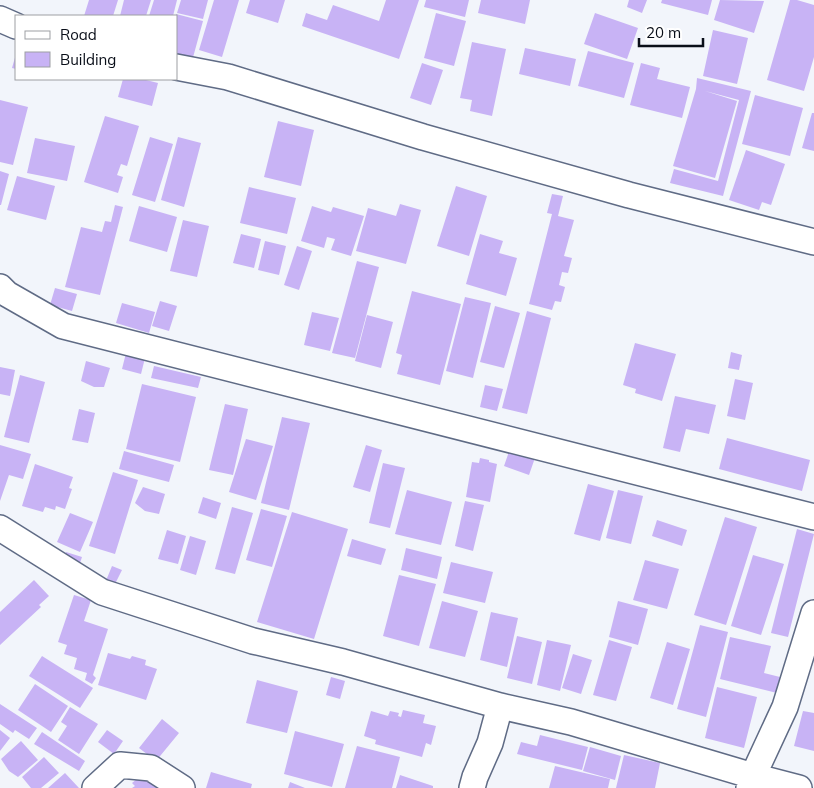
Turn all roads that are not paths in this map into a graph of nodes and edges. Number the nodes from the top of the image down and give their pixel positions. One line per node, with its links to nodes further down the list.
1 (0, 19): 2 (street)
2 (15, 26)
3 (178, 67): 4 (street)
4 (814, 242)
5 (0, 287): 6 (street)
6 (814, 517)
7 (0, 528): 9 (street)
8 (814, 613): 10 (street)
9 (500, 706): 10 (street); 13 (street)
10 (751, 782): 14 (street)
11 (95, 788): 12 (street)
12 (182, 788)
13 (472, 788)
14 (799, 788)

